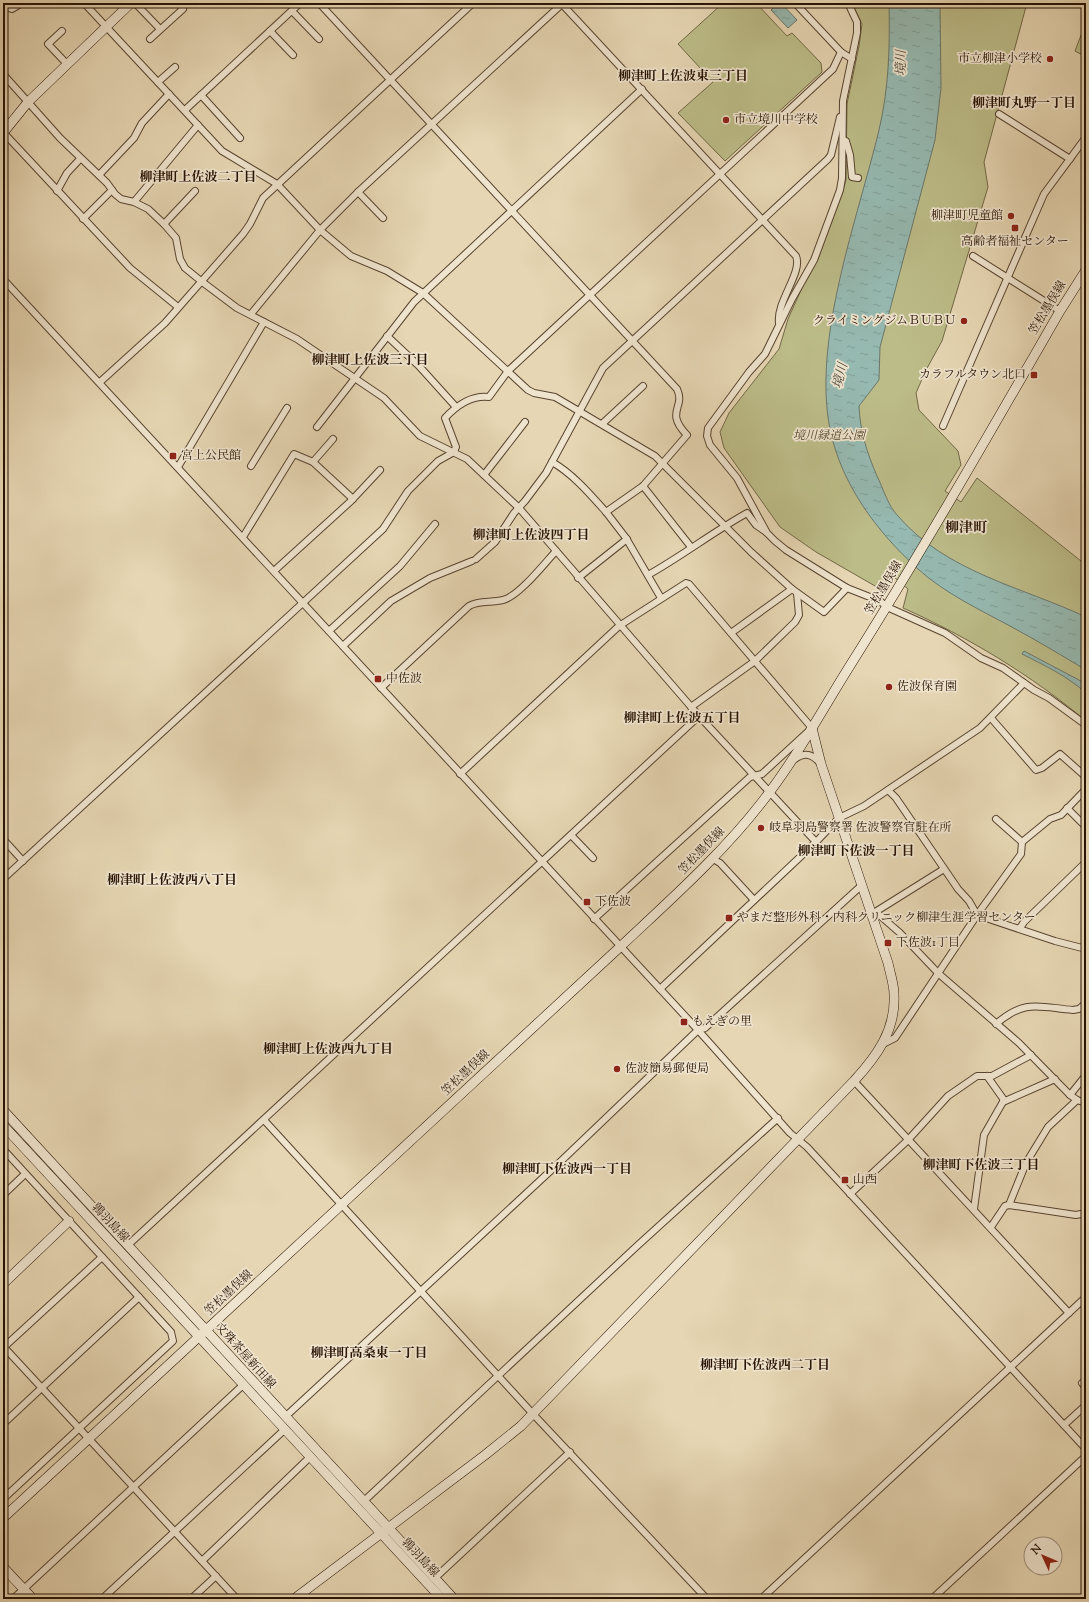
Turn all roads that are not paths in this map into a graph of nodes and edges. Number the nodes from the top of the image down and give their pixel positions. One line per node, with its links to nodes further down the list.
1 (22, 3): 12 (street)
2 (84, 3): 14 (street)
3 (131, 3): 14 (main road)
4 (135, 3): 15 (street)
5 (178, 3): 15 (street)
6 (300, 3): 13 (street)
7 (319, 3): 26 (street)
8 (473, 3): 26 (street)
9 (562, 3): 28 (street); 36 (street)
10 (795, 3): 20 (street)
11 (848, 3): 22 (street)
12 (3, 5)
13 (292, 11): 17 (street); 19 (street)
14 (106, 27): 23 (main road); 27 (street)
15 (160, 29): 18 (street)
16 (62, 31): 23 (street)
17 (270, 31): 21 (street); 30 (street)
18 (150, 39)
19 (319, 39)
20 (841, 52): 22 (street); 43 (street)
21 (293, 55)
22 (852, 59): 34 (street)
23 (67, 64): 31 (main road)
24 (174, 67): 27 (street)
25 (4, 78): 31 (street)
26 (390, 80): 36 (street); 46 (street)
27 (158, 82): 29 (street)
28 (642, 89): 43 (street); 52 (street)
29 (169, 94): 32 (street); 44 (street)
30 (201, 95): 32 (street); 39 (street)
31 (28, 102): 37 (main road); 41 (street)
32 (185, 110): 35 (street)
33 (998, 114): 42 (street)
34 (842, 115): 40 (street); 55 (street)
35 (198, 125): 46 (street); 51 (street)
36 (431, 125): 50 (street); 52 (street)
37 (3, 133): 48 (street)
38 (1086, 137): 42 (street)
39 (240, 138)
40 (842, 140): 45 (street); 69 (street)
41 (80, 159): 44 (street); 48 (street)
42 (1070, 159): 60 (street)
43 (720, 174): 55 (street); 64 (street)
44 (99, 175): 47 (street)
45 (858, 178)
46 (276, 184): 57 (street); 62 (street)
47 (112, 190): 51 (street); 53 (street)
48 (57, 191): 53 (street)
49 (196, 191): 56 (street)
50 (358, 192): 54 (street); 57 (street)
51 (134, 202): 56 (street)
52 (512, 211): 63 (street); 64 (street)
53 (83, 218): 65 (street)
54 (383, 218)
55 (762, 220): 69 (street); 71 (street)
56 (164, 224): 62 (street)
57 (320, 230): 63 (street); 67 (street)
58 (973, 256): 60 (street)
59 (1086, 270): 66 (main road, 笠松墨俣線)
60 (1008, 277): 66 (street); 81 (street)
61 (3, 279): 74 (street)
62 (201, 281): 65 (street); 67 (street)
63 (423, 293): 70 (street); 72 (street)
64 (590, 296): 71 (street); 72 (street)
65 (178, 307): 74 (street)
66 (1060, 311): 110 (main road, 笠松墨俣線)
67 (251, 314): 68 (street)
68 (264, 322): 73 (street); 89 (street)
69 (779, 325): 98 (street)
70 (387, 336): 73 (street); 76 (street)
71 (631, 341): 78 (street); 87 (street)
72 (508, 371): 76 (street); 78 (street)
73 (353, 378): 82 (street); 84 (street)
74 (100, 382): 89 (street)
75 (643, 386): 80 (street)
76 (456, 407): 84 (street)
77 (287, 408): 88 (street)
78 (578, 411): 80 (street); 86 (street)
79 (525, 422): 91 (street)
80 (602, 424): 87 (street)
81 (943, 426)
82 (317, 427)
83 (334, 439): 85 (street)
84 (454, 452): 91 (street); 109 (street)
85 (313, 462): 93 (street); 99 (street)
86 (552, 462): 94 (street); 95 (street)
87 (662, 462): 92 (street); 97 (street)
88 (251, 466)
89 (178, 467): 99 (street)
90 (380, 470): 93 (street)
91 (484, 475): 94 (street)
92 (643, 486): 95 (street); 101 (street)
93 (353, 499): 103 (street)
94 (519, 508): 102 (street); 114 (street)
95 (606, 512): 100 (street)
96 (435, 524): 112 (street)
97 (724, 526): 98 (street); 101 (street); 107 (street)
98 (767, 533): 106 (street)
99 (243, 537): 103 (street)
100 (627, 539): 104 (street); 105 (street)
101 (692, 547): 104 (street)
102 (556, 551): 105 (street); 117 (street)
103 (274, 571): 109 (street)
104 (648, 575): 108 (street)
105 (578, 578): 111 (street)
106 (847, 588): 107 (street); 110 (street)
107 (794, 591): 113 (street); 115 (street)
108 (661, 598): 111 (street); 113 (street)
109 (303, 602): 112 (street); 141 (street)
110 (887, 607): 116 (street); 122 (main road, 笠松墨俣線)
111 (619, 626): 118 (street); 125 (street)
112 (329, 631): 114 (street)
113 (731, 633): 115 (street)
114 (343, 646): 117 (street)
115 (755, 661): 118 (street); 122 (street)
116 (1024, 683): 120 (street); 121 (street)
117 (381, 688): 125 (street)
118 (691, 706): 119 (street)
119 (699, 716): 126 (street); 135 (street)
120 (991, 718): 127 (street); 129 (street)
121 (1086, 726)
122 (812, 728): 123 (main road, 笠松墨俣線); 124 (main road); 126 (street)
123 (791, 762): 124 (street); 130 (main road, 笠松墨俣線)
124 (821, 764): 132 (main road)
125 (460, 774): 142 (street)
126 (756, 776): 130 (street); 150 (street)
127 (1086, 777)
128 (1086, 789): 131 (street)
129 (888, 790): 132 (street); 144 (street)
130 (770, 792): 137 (street); 140 (main road, 笠松墨俣線)
131 (1067, 808): 134 (street); 138 (street)
132 (839, 818): 137 (street); 146 (main road)
133 (996, 819): 138 (street)
134 (1086, 827)
135 (571, 835): 139 (street); 142 (street)
136 (3, 839): 141 (street)
137 (816, 842): 147 (street)
138 (1022, 842): 149 (street)
139 (593, 858)
140 (713, 859): 147 (street); 152 (main road, 笠松墨俣線)
141 (22, 861): 145 (street)
142 (542, 862): 150 (street); 171 (street)
143 (1086, 862): 151 (street)
144 (944, 869): 148 (street); 149 (street)
145 (3, 879)
146 (862, 885): 148 (main road); 158 (street)
147 (754, 900): 155 (street)
148 (874, 913): 154 (street); 159 (main road)
149 (977, 915): 151 (street); 154 (street)
150 (594, 919): 152 (street)
151 (1020, 928): 153 (street)
152 (620, 946): 155 (street); 179 (main road, 笠松墨俣線)
153 (1086, 949)
154 (939, 974): 157 (street); 159 (street)
155 (660, 989): 158 (street)
156 (1086, 1003): 157 (street)
157 (996, 1024): 160 (street)
158 (698, 1030): 170 (street); 188 (street)
159 (884, 1044): 164 (main road)
160 (1031, 1054): 162 (street); 163 (street)
161 (1086, 1075): 165 (street)
162 (987, 1076): 167 (street); 174 (street)
163 (1055, 1079): 165 (street); 167 (street)
164 (854, 1081): 173 (main road); 174 (street)
165 (1070, 1095): 166 (street)
166 (1077, 1100): 168 (street); 180 (street)
167 (1003, 1102): 181 (street)
168 (1086, 1103)
169 (3, 1110): 185 (main road, 文殊茶屋新田線)
170 (778, 1118): 173 (street); 196 (street)
171 (264, 1120): 179 (street); 185 (street)
172 (3, 1125): 193 (main road, 鶉羽島線)
173 (798, 1139): 177 (street); 200 (main road)
174 (908, 1140): 177 (street); 181 (street)
175 (3, 1150): 176 (street)
176 (25, 1174): 178 (street); 183 (street)
177 (850, 1194): 195 (street)
178 (3, 1195)
179 (342, 1205): 188 (street); 192 (main road, 笠松墨俣線)
180 (1009, 1205): 182 (street); 184 (street)
181 (974, 1209): 184 (street)
182 (1086, 1213)
183 (69, 1222): 186 (street); 187 (main road)
184 (991, 1227): 191 (street)
185 (127, 1246): 192 (main road, 文殊茶屋新田線)
186 (102, 1257): 189 (street); 194 (street)
187 (3, 1284)
188 (421, 1291): 196 (street); 201 (street)
189 (139, 1297): 198 (street); 204 (street)
190 (1086, 1297): 191 (street)
191 (1069, 1313): 195 (street)
192 (206, 1330): 193 (main road, 笠松墨俣線); 201 (main road, 文殊茶屋新田線)
193 (198, 1338): 197 (main road); 206 (main road, 笠松墨俣線)
194 (3, 1347): 198 (street)
195 (1011, 1368): 203 (street); 232 (street)
196 (498, 1376): 200 (street); 213 (street)
197 (243, 1385): 210 (main road); 211 (street)
198 (42, 1388): 202 (street); 204 (street)
199 (1086, 1405): 203 (street)
200 (533, 1414): 208 (street); 215 (main road)
201 (285, 1417): 213 (main road, 文殊茶屋新田線)
202 (3, 1424)
203 (1064, 1425): 207 (street)
204 (78, 1427): 206 (street); 212 (street)
205 (282, 1432): 216 (street)
206 (89, 1439): 211 (street); 214 (main road, 笠松墨俣線)
207 (1086, 1449)
208 (570, 1452): 221 (street); 231 (street)
209 (1086, 1456): 233 (street)
210 (310, 1457): 217 (main road); 218 (street)
211 (133, 1487): 216 (street); 222 (street)
212 (3, 1499)
213 (364, 1501): 215 (main road, 文殊茶屋新田線)
214 (3, 1518)
215 (388, 1527): 217 (main road); 221 (main road, 文殊茶屋新田線)
216 (175, 1532): 218 (street); 225 (street)
217 (380, 1533): 228 (main road); 229 (main road, 鶉羽島線)
218 (202, 1560): 220 (street)
219 (3, 1567): 222 (main road)
220 (216, 1576): 226 (street); 227 (street)
221 (435, 1578): 230 (main road, 文殊茶屋新田線)
222 (23, 1589): 223 (street); 224 (main road)
223 (13, 1599)
224 (33, 1599)
225 (102, 1599)
226 (191, 1599)
227 (237, 1599)
228 (294, 1599)
229 (442, 1599)
230 (454, 1599)
231 (707, 1599)
232 (761, 1599)
233 (932, 1599)

